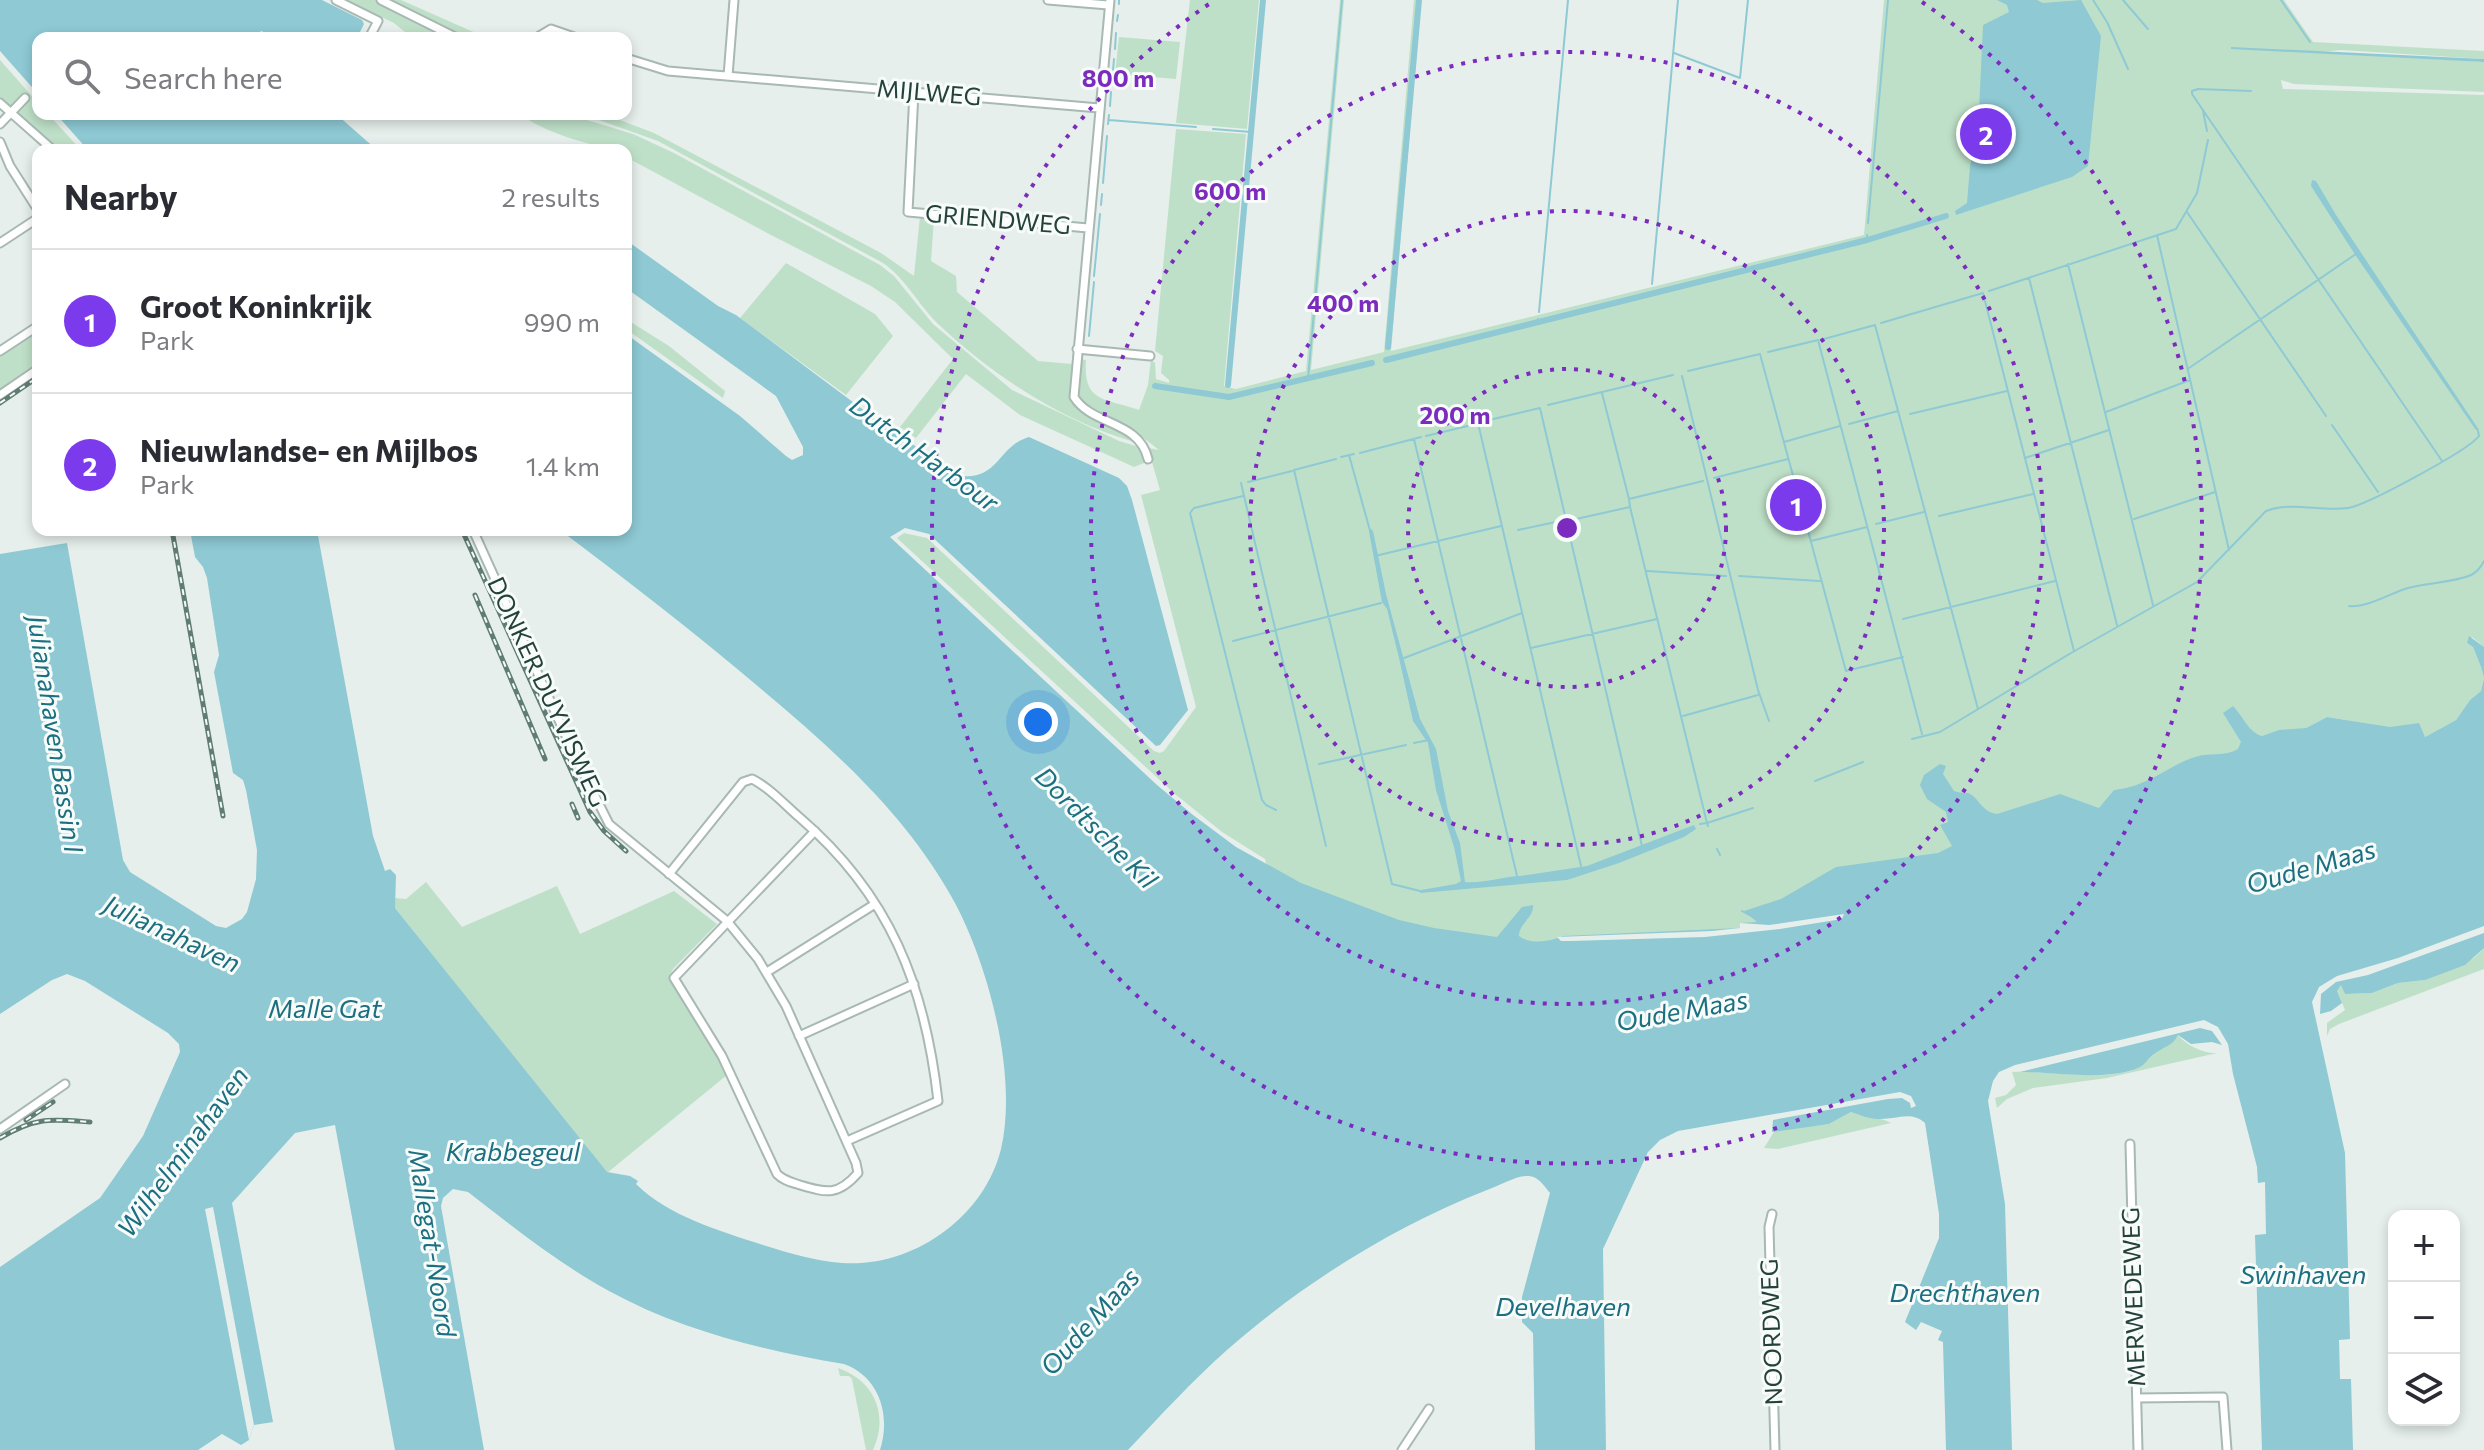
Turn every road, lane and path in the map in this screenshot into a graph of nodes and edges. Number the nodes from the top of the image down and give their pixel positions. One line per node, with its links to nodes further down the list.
1 (336, 0): 6 (street)
2 (381, 0): 7 (street)
3 (734, 0): 9 (street)
4 (1048, 0): 5 (street)
5 (1109, 3): 13 (street)
6 (372, 32)
7 (447, 32)
8 (632, 60): 9 (street, MIJLWEG)
9 (728, 76): 10 (street, MIJLWEG)
10 (914, 92): 13 (street, MIJLWEG); 20 (street, GRIENDWEG)
11 (25, 98): 14 (street)
12 (0, 103): 14 (street)
13 (1099, 108): 20 (street, GRIENDWEG)
14 (9, 113): 15 (street); 17 (street)
15 (0, 124)
16 (0, 142): 18 (street)
17 (46, 144)
18 (32, 201)
19 (32, 222): 21 (street)
20 (1088, 228): 23 (street, GRIENDWEG)
21 (0, 243)
22 (32, 330): 24 (street)
23 (1077, 349): 25 (street); 28 (street, GRIENDWEG)
24 (0, 351)
25 (1150, 356)
26 (32, 373): 27 (street)
27 (0, 395)
28 (1148, 459)
29 (476, 536): 31 (street, DONKER DUYVISWEG)
30 (815, 831): 31 (street); 32 (street); 33 (street)
31 (669, 874): 33 (street, DONKER DUYVISWEG)
32 (875, 904): 34 (street); 35 (street)
33 (727, 921): 34 (street, DONKER DUYVISWEG); 39 (street, DONKER DUYVISWEG)
34 (767, 972): 36 (street, DONKER DUYVISWEG)
35 (914, 984): 36 (street); 39 (street)
36 (799, 1036): 39 (street, DONKER DUYVISWEG)
37 (65, 1084): 38 (street)
38 (0, 1129)
39 (847, 1141)
40 (2130, 1144): 42 (street, MERWEDEWEG)
41 (1772, 1214): 45 (street, NOORDWEG)
42 (2137, 1398): 46 (street, MERWEDEWEG); 47 (street)
43 (1429, 1409): 44 (street)
44 (1402, 1450)
45 (1775, 1450)
46 (2138, 1450)
47 (2227, 1450)

